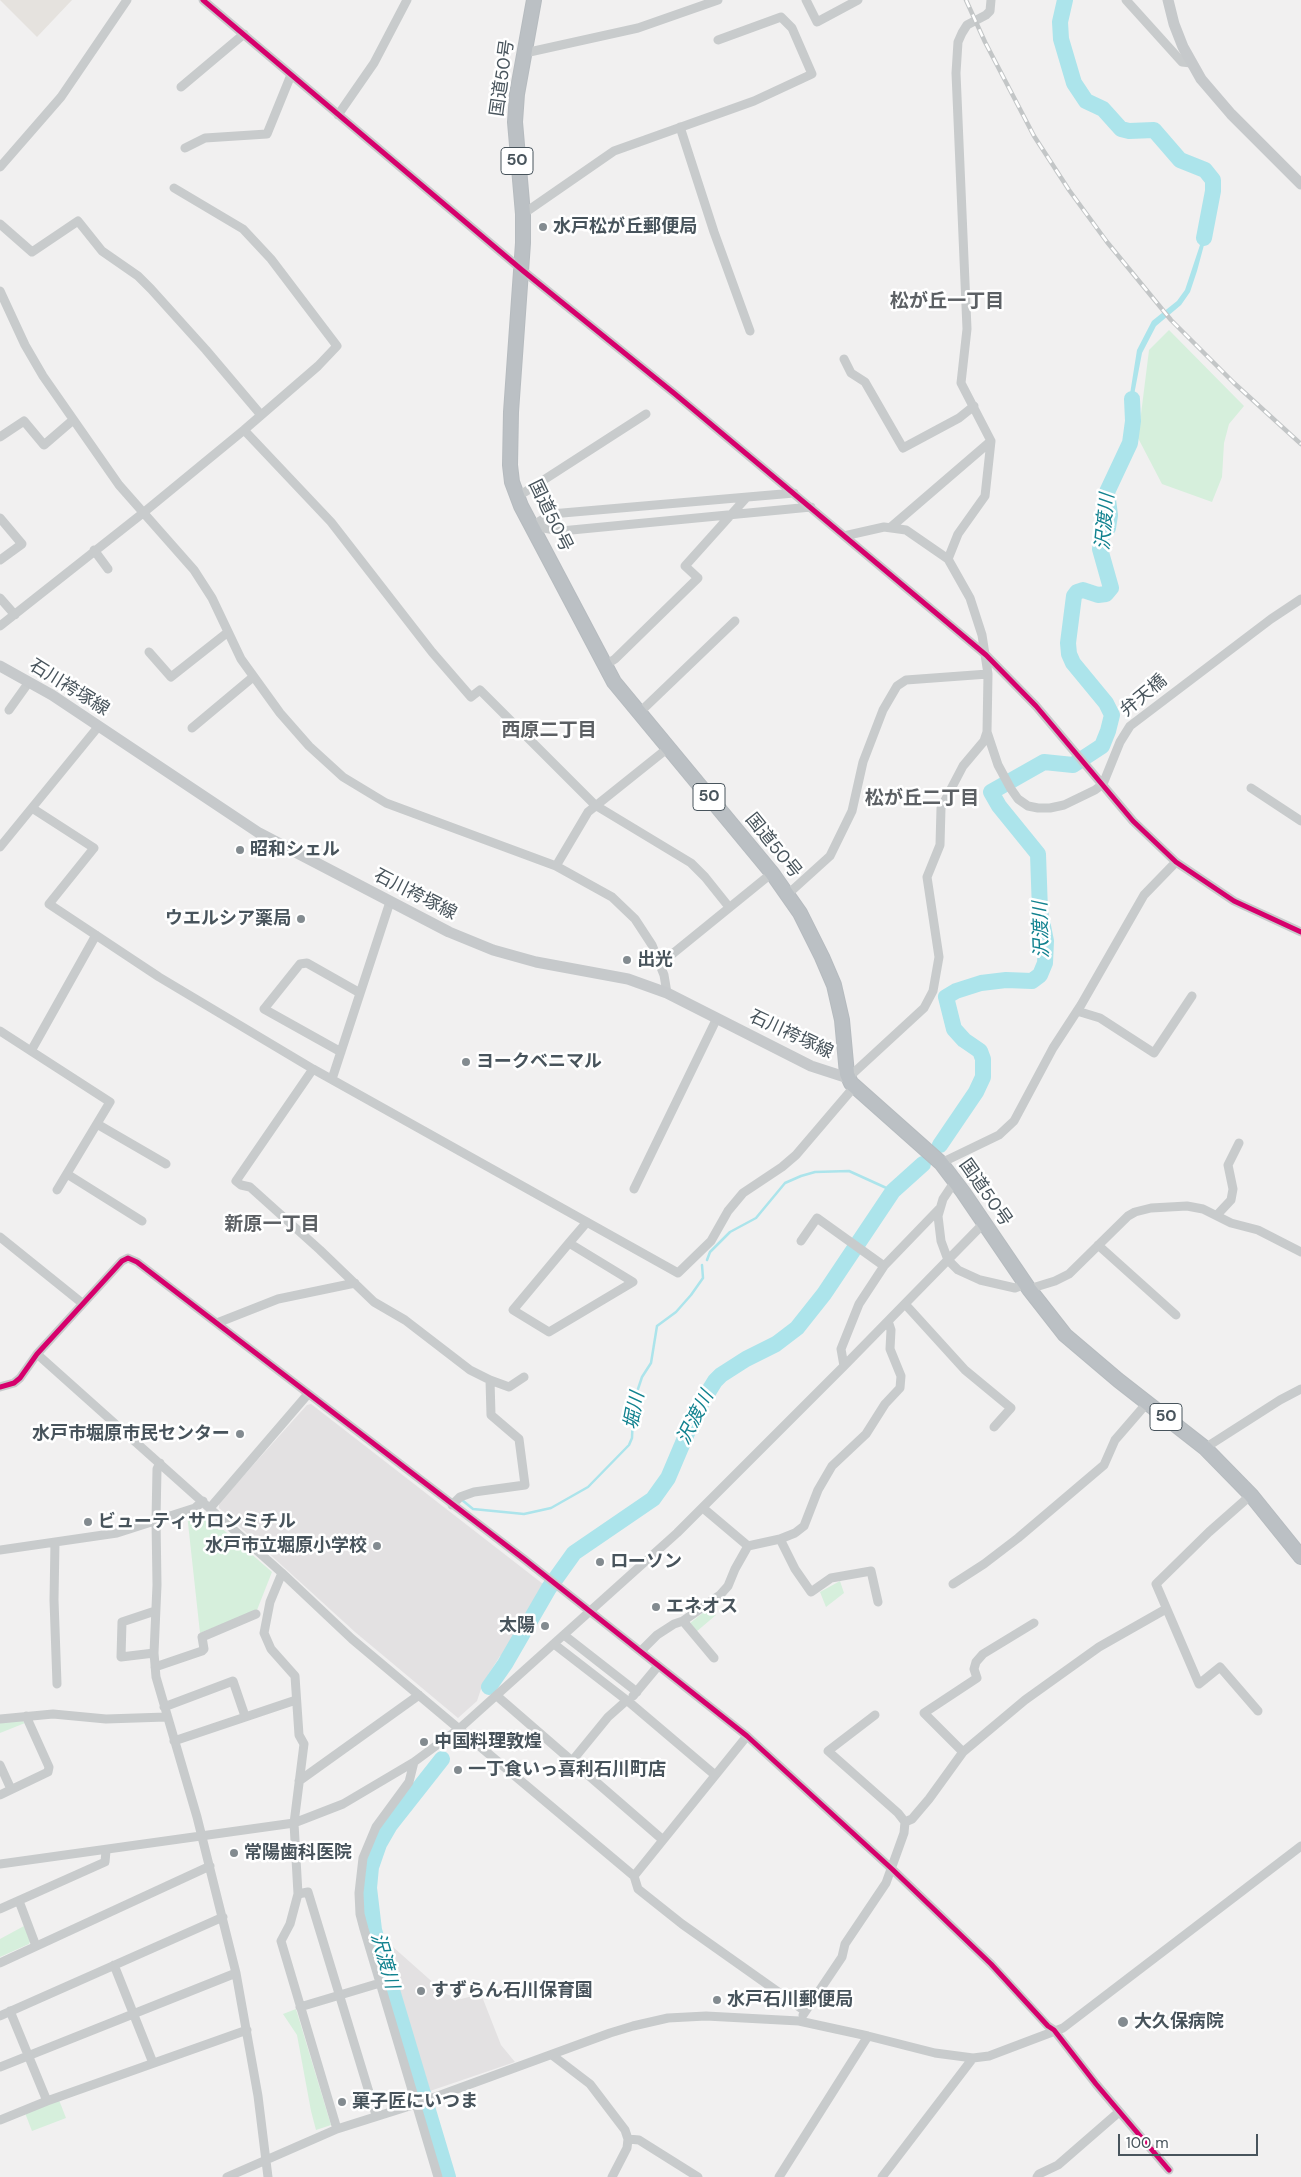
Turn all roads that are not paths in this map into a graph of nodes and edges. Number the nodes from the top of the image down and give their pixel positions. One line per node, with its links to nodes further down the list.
1 (126, 0): 20 (street)
2 (203, 0): 11 (street)
3 (407, 0): 17 (street)
4 (534, 0): 13 (highway, 国道50号 / 50)
5 (718, 0): 13 (street)
6 (806, 0): 7 (street)
7 (858, 0)
8 (991, 0): 29 (street)
9 (1126, 0): 14 (street)
10 (1168, 0): 14 (main road)
11 (244, 34): 15 (street); 16 (street)
12 (718, 40): 18 (street)
13 (525, 53): 23 (highway, 国道50号 / 50)
14 (1191, 63): 21 (main road)
15 (291, 75): 17 (street); 19 (street)
16 (181, 87)
17 (338, 115): 25 (street)
18 (680, 127): 23 (street); 27 (street)
19 (185, 148)
20 (0, 167)
21 (1301, 184)
22 (174, 188): 31 (street)
23 (523, 214): 25 (highway, 国道50号 / 50)
24 (0, 224): 31 (street)
25 (522, 270): 36 (street); 37 (highway, 国道50号 / 50)
26 (0, 291): 32 (street)
27 (750, 331)
28 (844, 359): 29 (street)
29 (974, 406): 35 (street)
30 (646, 414): 37 (street)
31 (261, 415): 33 (street)
32 (73, 420): 34 (street); 40 (street)
33 (244, 430): 40 (street); 71 (street)
34 (0, 437)
35 (991, 441): 44 (street); 47 (street)
36 (794, 493): 39 (street); 43 (street)
37 (516, 494): 43 (highway, 国道50号 / 50)
38 (746, 498): 41 (street)
39 (811, 507): 41 (street); 45 (street)
40 (143, 513): 46 (street); 55 (street)
41 (731, 516): 43 (street); 59 (street)
42 (0, 518): 48 (street)
43 (532, 526): 59 (highway, 国道50号 / 50)
44 (891, 527): 45 (street); 47 (street)
45 (844, 536): 57 (street)
46 (94, 550): 49 (street); 52 (street)
47 (948, 559): 57 (street)
48 (0, 560)
49 (108, 569)
50 (0, 598): 52 (street)
51 (1301, 599): 69 (street, 弁天橋)
52 (15, 615): 54 (street)
53 (735, 621): 64 (street)
54 (0, 626)
55 (228, 632): 56 (street); 61 (street)
56 (149, 652)
57 (986, 655): 60 (street); 69 (street)
58 (0, 666): 62 (main road, 石川袴塚線)
59 (604, 666): 64 (highway, 国道50号 / 50)
60 (988, 674): 67 (street); 78 (street)
61 (254, 677): 66 (street); 76 (street)
62 (29, 682): 63 (street); 65 (main road, 石川袴塚線)
63 (9, 710)
64 (638, 713): 68 (highway, 国道50号 / 50)
65 (98, 727): 72 (street); 79 (main road, 石川袴塚線)
66 (192, 728)
67 (987, 732): 69 (street); 94 (street)
68 (668, 748): 71 (street); 77 (highway, 国道50号 / 50)
69 (1103, 784): 75 (street)
70 (1252, 788): 73 (street)
71 (595, 805): 76 (street); 80 (street)
72 (32, 808): 74 (street); 82 (street)
73 (1301, 821)
74 (0, 847)
75 (1176, 862): 81 (street); 87 (street)
76 (556, 866): 83 (street)
77 (772, 873): 78 (highway, 国道50号 / 50); 80 (street)
78 (788, 894): 94 (highway, 国道50号 / 50)
79 (390, 902): 84 (street); 85 (main road, 石川袴塚線)
80 (729, 907): 83 (street)
81 (1301, 932)
82 (96, 935): 90 (street); 92 (street)
83 (660, 964): 85 (street)
84 (360, 993): 91 (street); 91 (street)
85 (666, 993): 88 (main road, 石川袴塚線)
86 (1192, 996): 87 (street)
87 (1077, 1011): 97 (street)
88 (717, 1018): 94 (main road, 石川袴塚線); 101 (street)
89 (0, 1031): 90 (street)
90 (31, 1051): 95 (street)
91 (341, 1052): 93 (street)
92 (313, 1070): 93 (street); 115 (street)
93 (332, 1079): 106 (street)
94 (851, 1083): 97 (highway, 国道50号 / 50); 106 (street)
95 (97, 1124): 98 (street); 99 (street)
96 (1239, 1144): 104 (street)
97 (941, 1163): 100 (highway, 国道50号 / 50)
98 (166, 1164)
99 (67, 1174): 102 (street); 105 (street)
100 (955, 1181): 103 (street); 107 (highway, 国道50号 / 50)
101 (634, 1189)
102 (57, 1190)
103 (939, 1209): 113 (street); 114 (street)
104 (1217, 1216): 111 (street); 112 (street)
105 (142, 1221)
106 (587, 1222): 110 (street)
107 (984, 1224): 113 (street); 116 (highway, 国道50号 / 50)
108 (0, 1237): 117 (street)
109 (801, 1241): 114 (street)
110 (569, 1244): 110 (street)
111 (1098, 1245): 116 (street); 119 (street)
112 (1301, 1252)
113 (948, 1260): 116 (street); 118 (street)
114 (884, 1266): 123 (street)
115 (355, 1283): 121 (street); 125 (street)
116 (1027, 1287): 129 (highway, 国道50号 / 50)
117 (82, 1303): 121 (street); 122 (street)
118 (905, 1304): 120 (street); 130 (street)
119 (1176, 1315)
120 (888, 1321): 123 (street); 139 (street)
121 (217, 1323): 128 (street)
122 (37, 1354): 126 (street); 132 (street)
123 (844, 1366): 137 (street)
124 (524, 1377): 125 (street)
125 (490, 1380): 135 (street)
126 (0, 1387)
127 (1301, 1389): 131 (street)
128 (308, 1394): 135 (street); 136 (street)
129 (1147, 1403): 131 (highway, 国道50号 / 50); 145 (street)
130 (994, 1427)
131 (1205, 1448): 133 (highway, 国道50号 / 50)
132 (160, 1464): 134 (street); 138 (street)
133 (1251, 1496): 143 (highway, 国道50号 / 50); 147 (street)
134 (203, 1501): 136 (street); 138 (street)
135 (452, 1505): 149 (street)
136 (210, 1508): 144 (street)
137 (703, 1508): 141 (street); 149 (street)
138 (156, 1520): 140 (street); 148 (street)
139 (780, 1539): 141 (street); 146 (street)
140 (55, 1542): 142 (street); 160 (street)
141 (748, 1546): 151 (street)
142 (0, 1550)
143 (1301, 1557)
144 (282, 1573): 162 (street); 164 (street)
145 (953, 1584)
146 (878, 1602)
147 (1166, 1609): 167 (street); 176 (street)
148 (156, 1612): 156 (street); 156 (street)
149 (590, 1612): 153 (street); 155 (street)
150 (256, 1614): 159 (street)
151 (683, 1621): 155 (street); 157 (street)
152 (1034, 1623): 176 (street)
153 (564, 1635): 154 (street); 161 (street)
154 (554, 1644): 163 (street); 165 (street)
155 (641, 1652): 158 (street)
156 (154, 1653): 159 (street)
157 (714, 1658)
158 (658, 1666): 161 (street); 174 (street)
159 (155, 1667): 166 (street)
160 (58, 1684)
161 (636, 1692): 165 (street)
162 (419, 1695): 173 (street); 181 (street)
163 (497, 1696): 173 (street); 177 (street)
164 (296, 1700): 171 (street); 181 (street)
165 (627, 1701): 177 (street); 180 (street)
166 (164, 1707): 170 (street); 171 (street)
167 (1258, 1711)
168 (875, 1715): 184 (street)
169 (26, 1716): 170 (street); 172 (street); 182 (street)
170 (166, 1716): 175 (street)
171 (245, 1716): 175 (street)
172 (0, 1719)
173 (460, 1728): 178 (street); 193 (street)
174 (747, 1736): 180 (street); 192 (street)
175 (174, 1741): 186 (street)
176 (963, 1752): 184 (street)
177 (572, 1760): 187 (street)
178 (414, 1762): 185 (street); 202 (street)
179 (0, 1764): 182 (street)
180 (716, 1775): 187 (street)
181 (299, 1781): 185 (street)
182 (11, 1790): 183 (street)
183 (0, 1795)
184 (905, 1822): 192 (street)
185 (294, 1823): 186 (street); 194 (street)
186 (202, 1837): 189 (street); 191 (street)
187 (663, 1840): 193 (street)
188 (1301, 1846): 211 (street)
189 (106, 1850): 190 (street); 195 (street)
190 (0, 1864)
191 (210, 1866): 197 (street); 198 (street)
192 (892, 1869): 206 (street); 211 (street)
193 (634, 1876): 206 (street)
194 (298, 1894): 203 (street); 204 (street)
195 (18, 1901): 196 (street); 198 (street)
196 (0, 1909)
197 (222, 1917): 200 (street); 201 (street)
198 (36, 1946): 199 (street)
199 (0, 1963)
200 (114, 1965): 205 (street); 207 (street)
201 (236, 1973): 207 (street); 210 (street)
202 (380, 1983): 203 (street); 219 (street)
203 (340, 1996): 204 (street); 221 (street)
204 (300, 2007): 223 (street)
205 (10, 2011): 208 (street); 214 (street)
206 (805, 2011): 209 (street)
207 (134, 2014): 214 (street); 216 (street)
208 (0, 2016)
209 (799, 2021): 212 (street); 213 (street)
210 (246, 2030): 216 (street); 225 (street)
211 (1054, 2030): 215 (street); 220 (street)
212 (868, 2036): 215 (street); 232 (street)
213 (552, 2055): 219 (street); 224 (street)
214 (28, 2056): 217 (street); 218 (street)
215 (973, 2058): 233 (street)
216 (153, 2063): 218 (street)
217 (0, 2067)
218 (46, 2101): 222 (street)
219 (418, 2103): 221 (street); 229 (street)
220 (1119, 2112): 226 (street); 234 (street)
221 (376, 2115): 223 (street)
222 (0, 2120)
223 (337, 2129): 225 (street)
224 (628, 2139): 230 (street); 231 (street)
225 (266, 2160): 227 (street); 228 (street)
226 (1169, 2170)
227 (228, 2177)
228 (268, 2177)
229 (438, 2177)
230 (612, 2177)
231 (698, 2177)
232 (779, 2177)
233 (882, 2177)
234 (1036, 2177)

